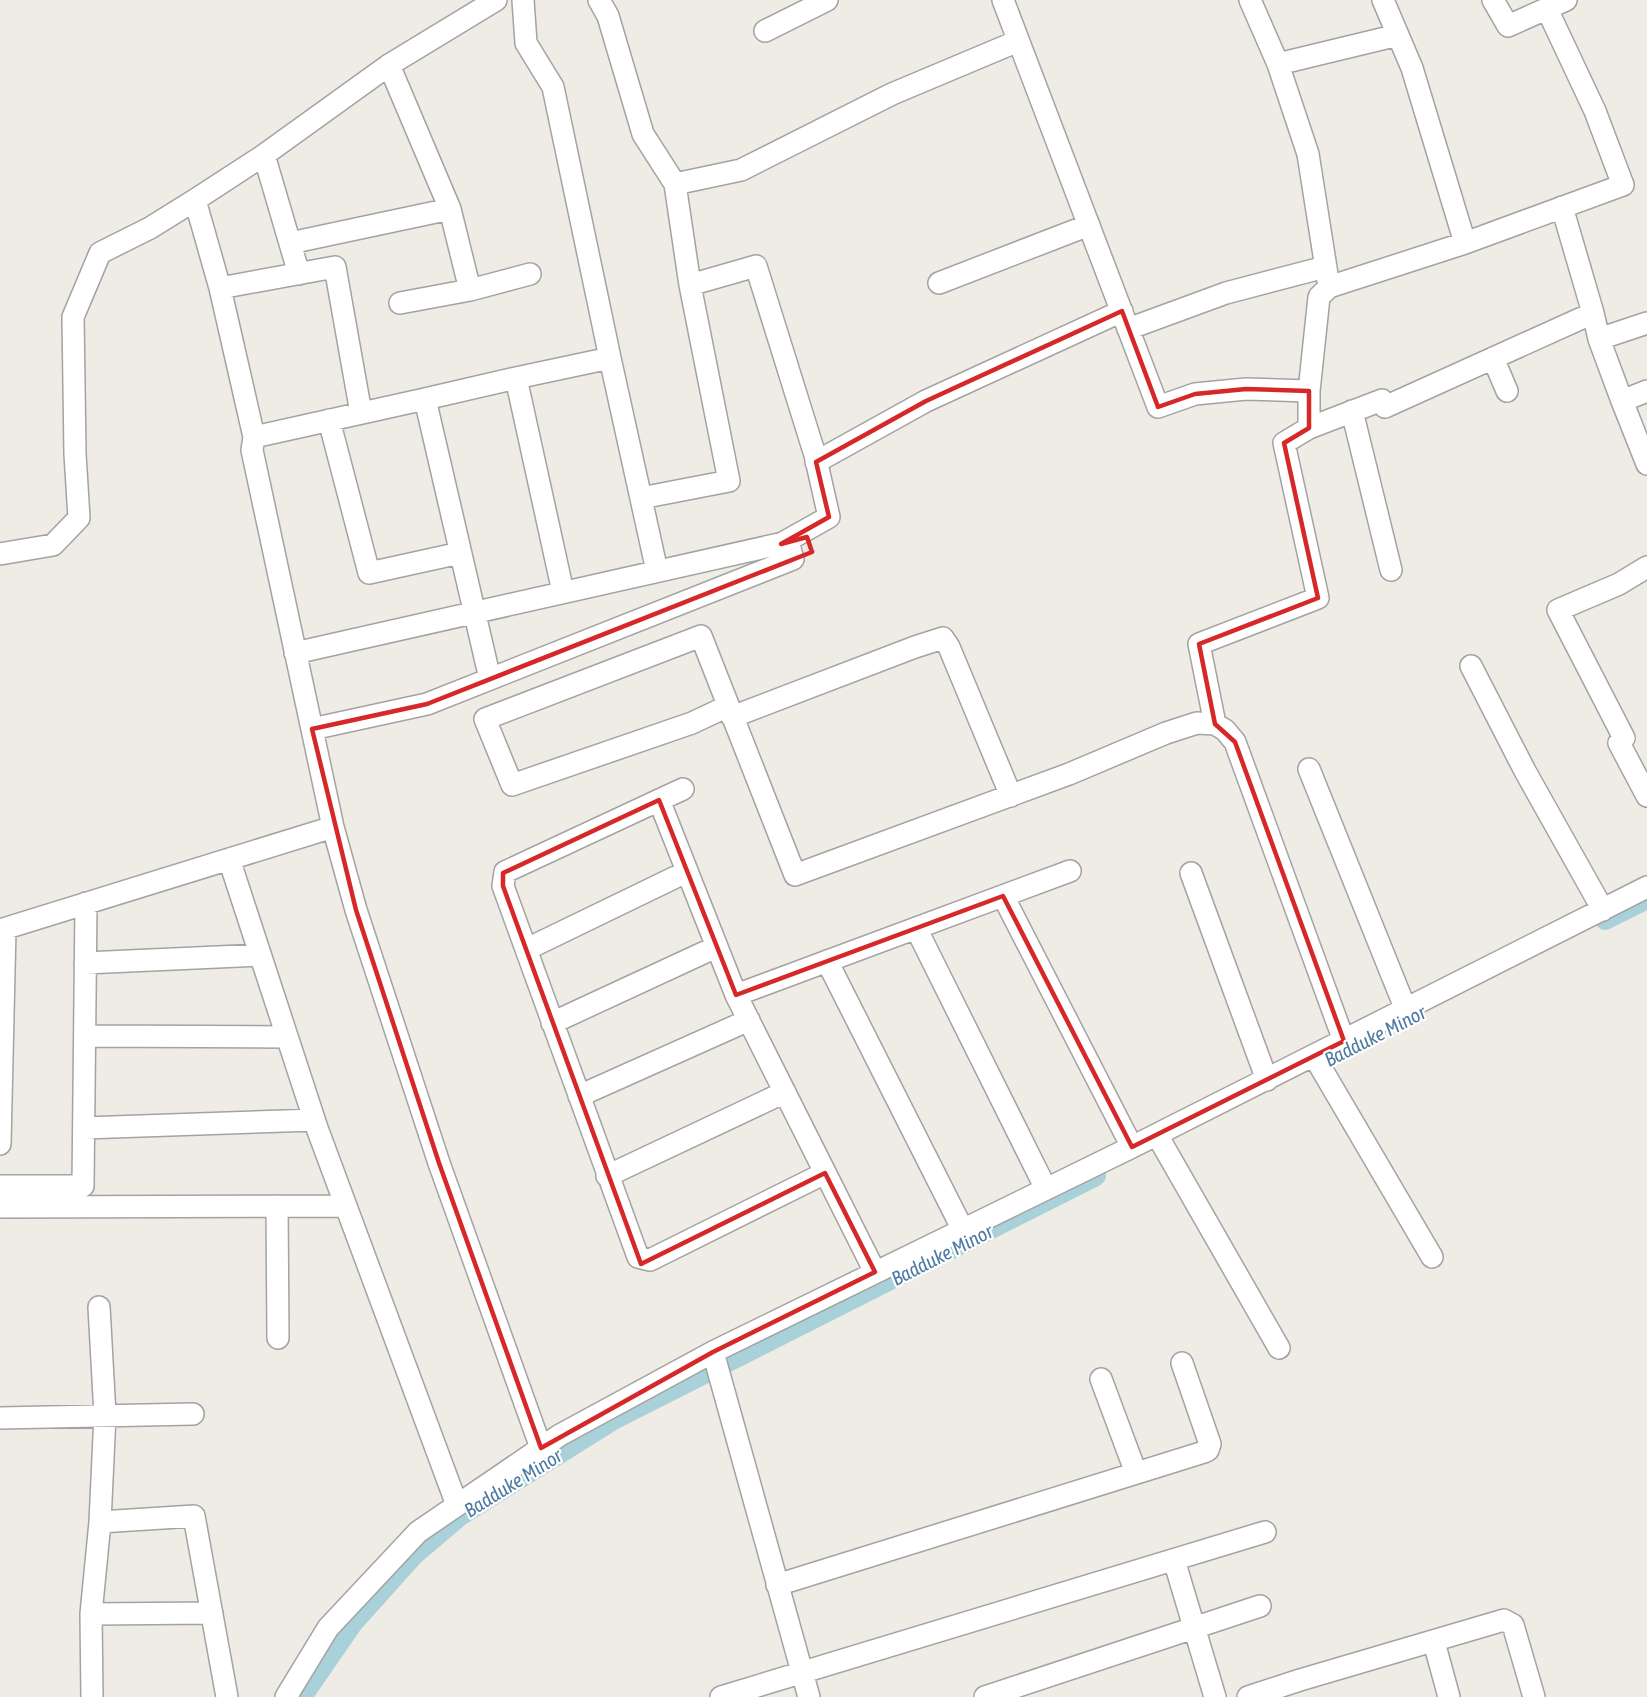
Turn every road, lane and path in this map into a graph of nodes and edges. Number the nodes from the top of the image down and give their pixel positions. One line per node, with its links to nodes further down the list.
1 (496, 0): 14 (street)
2 (523, 0): 35 (street)
3 (599, 0): 16 (street)
4 (827, 0): 10 (street)
5 (1003, 0): 12 (street)
6 (1250, 0): 13 (street)
7 (1383, 0): 11 (street)
8 (1493, 0): 9 (street)
9 (1557, 4): 18 (street)
10 (765, 31)
11 (1398, 35): 13 (street); 22 (street)
12 (1018, 41): 16 (street); 20 (street)
13 (1278, 64): 25 (street)
14 (389, 65): 15 (street); 19 (street)
15 (264, 155): 17 (street); 21 (street)
16 (675, 184): 27 (street)
17 (195, 200): 28 (street); 53 (street)
18 (1562, 207): 22 (street); 31 (street)
19 (450, 208): 21 (street); 29 (street)
20 (1089, 225): 26 (street); 32 (street)
21 (290, 243): 23 (street)
22 (1465, 243): 25 (street)
23 (299, 274): 28 (street); 44 (street)
24 (530, 274): 29 (street)
25 (1327, 277): 32 (street); 39 (street)
26 (939, 283)
27 (690, 285): 48 (street); 50 (street)
28 (220, 288): 47 (street)
29 (470, 290): 30 (street)
30 (400, 303)
31 (1593, 313): 34 (street); 36 (street)
32 (1125, 320): 39 (street); 48 (street)
33 (1647, 323): 34 (street)
34 (1599, 339): 42 (street)
35 (610, 358): 37 (street); 50 (street)
36 (1493, 358): 40 (street); 43 (street)
37 (516, 378): 41 (street); 57 (street)
38 (1647, 390): 42 (street)
39 (1309, 391): 46 (street)
40 (1507, 391)
41 (425, 399): 44 (street); 52 (street)
42 (1622, 401): 49 (street)
43 (1352, 411): 46 (street); 55 (street)
44 (361, 413): 45 (street)
45 (329, 420): 47 (street); 52 (street)
46 (1309, 428): 63 (street)
47 (254, 437): 59 (street)
48 (816, 462): 51 (street)
49 (1647, 464)
50 (641, 498): 56 (street)
51 (781, 544): 56 (street); 61 (street)
52 (460, 553): 58 (street)
53 (0, 554)
54 (1647, 567): 68 (street)
55 (1391, 570)
56 (657, 571): 57 (street)
57 (563, 592): 58 (street)
58 (474, 612): 59 (street); 61 (street)
59 (295, 653): 64 (street)
60 (1472, 666): 78 (street)
61 (490, 679): 64 (street)
62 (730, 712): 62 (street); 67 (street); 67 (street)
63 (1215, 724): 67 (street); 92 (street)
64 (312, 729): 70 (street)
65 (1310, 769): 87 (street)
66 (683, 789): 69 (street)
67 (1011, 796)
68 (1647, 796)
69 (659, 800): 73 (street); 82 (street)
70 (333, 826): 71 (street); 121 (street)
71 (229, 859): 77 (street); 83 (street)
72 (1070, 871): 76 (street)
73 (687, 872): 81 (street); 82 (street)
74 (1191, 873): 94 (street)
75 (1647, 887): 78 (street)
76 (1003, 896): 79 (street); 101 (street)
77 (86, 903): 80 (street); 85 (street)
78 (1603, 910): 87 (street)
79 (916, 928): 84 (street); 105 (street)
80 (2, 930): 99 (street)
81 (716, 947): 86 (street); 89 (street)
82 (527, 949): 89 (street)
83 (260, 955): 85 (street); 91 (street)
84 (827, 961): 86 (street); 109 (street)
85 (86, 963): 90 (street)
86 (736, 995): 88 (street)
87 (1406, 1010): 92 (street)
88 (748, 1020): 95 (street); 96 (street)
89 (552, 1023): 96 (street)
90 (85, 1036): 91 (street); 97 (street)
91 (287, 1037): 98 (street)
92 (1344, 1041): 93 (street)
93 (1314, 1056): 94 (street); 110 (street)
94 (1267, 1080): 100 (street)
95 (785, 1092): 102 (street); 103 (street)
96 (579, 1096): 103 (street)
97 (84, 1128): 98 (street); 104 (street)
98 (317, 1128): 108 (street)
99 (0, 1144)
100 (1162, 1144): 101 (street); 114 (street)
101 (1132, 1147): 105 (street)
102 (825, 1173): 103 (street); 111 (street)
103 (607, 1176)
104 (0, 1186)
105 (1046, 1189): 109 (street)
106 (0, 1206): 107 (street)
107 (277, 1206): 108 (street); 113 (street)
108 (346, 1206): 123 (street)
109 (963, 1230): 111 (street)
110 (1432, 1257)
111 (875, 1272): 115 (street)
112 (99, 1307): 119 (street)
113 (278, 1338)
114 (1279, 1348)
115 (713, 1353): 121 (street); 127 (street)
116 (1182, 1363): 122 (street)
117 (1101, 1379): 122 (street)
118 (194, 1414): 119 (street)
119 (105, 1415): 120 (street); 124 (street)
120 (0, 1418)
121 (541, 1448): 123 (street)
122 (1136, 1473): 127 (street)
123 (457, 1505): 136 (street)
124 (100, 1522): 129 (street); 130 (street)
125 (1265, 1532): 126 (street)
126 (1174, 1560): 131 (street); 133 (street)
127 (777, 1585): 133 (street)
128 (1260, 1606): 131 (street)
129 (212, 1613): 130 (street); 135 (street)
130 (91, 1614): 134 (street)
131 (1195, 1627): 139 (street); 140 (street)
132 (1434, 1642): 141 (street); 142 (street); 143 (street)
133 (802, 1673): 137 (street); 138 (street)
134 (92, 1697)
135 (227, 1697)
136 (286, 1697)
137 (721, 1697)
138 (808, 1697)
139 (985, 1697)
140 (1215, 1697)
141 (1248, 1697)
142 (1449, 1697)
143 (1534, 1697)

